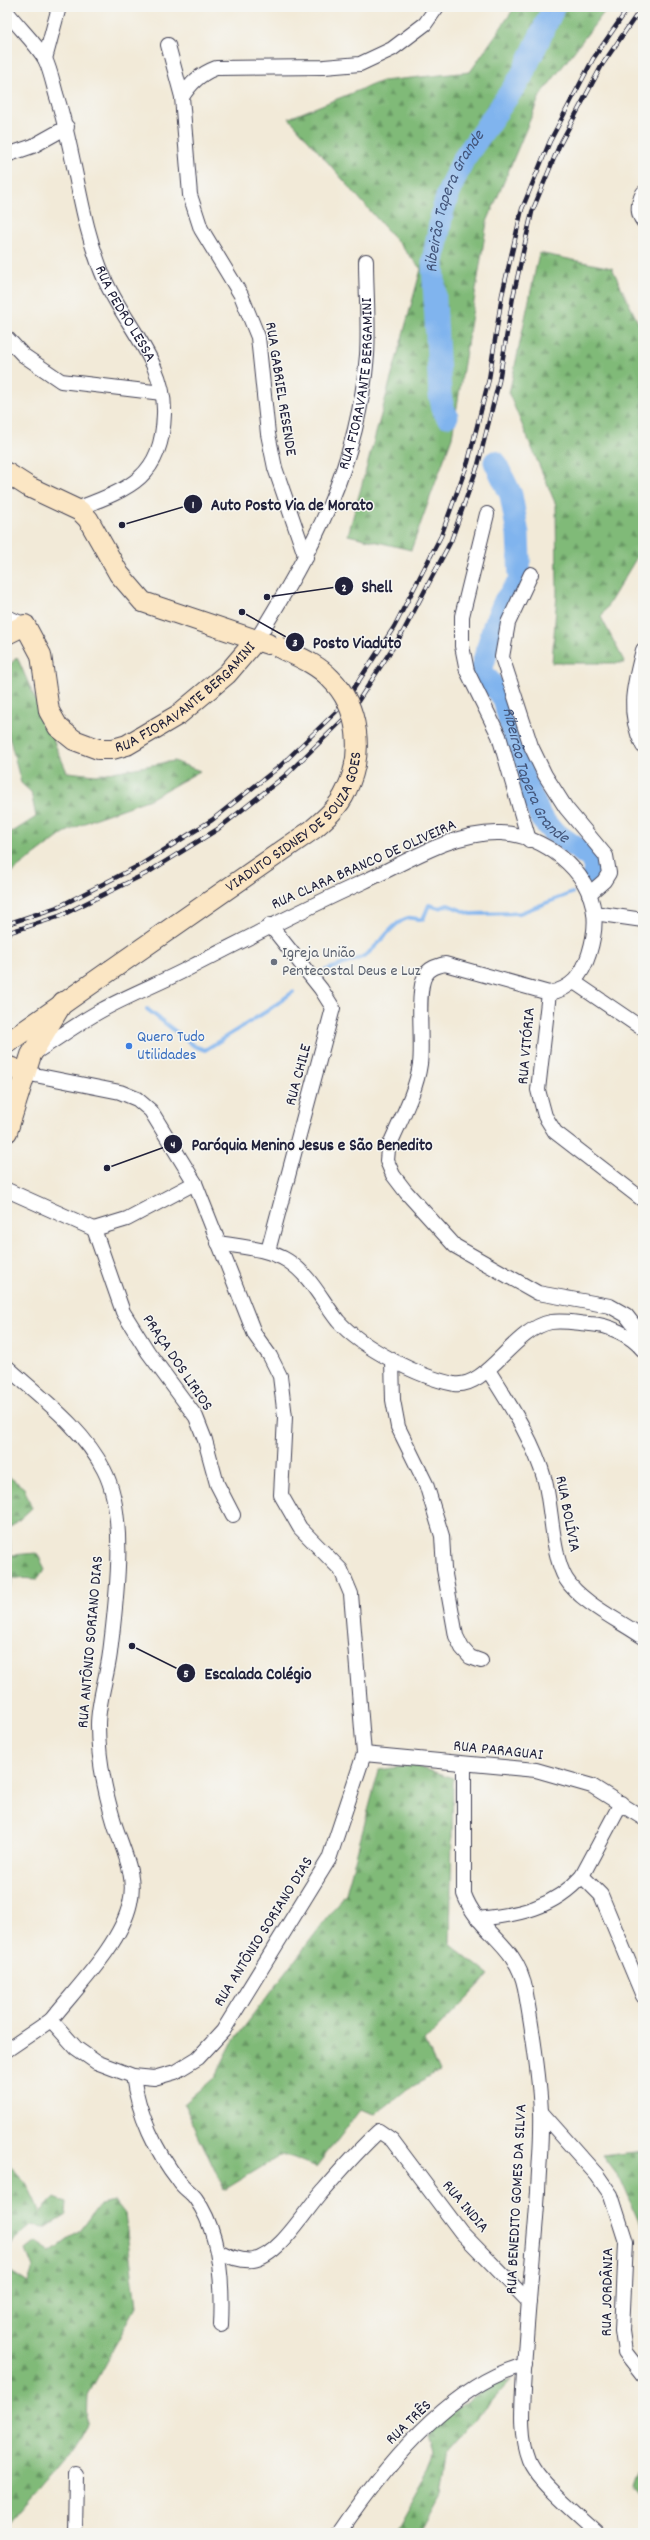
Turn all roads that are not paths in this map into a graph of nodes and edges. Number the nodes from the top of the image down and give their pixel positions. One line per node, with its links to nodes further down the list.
1 (59, 7): 5 (street)
2 (437, 7): 6 (street)
3 (7, 12): 5 (street, RUA PEDRO LESSA)
4 (168, 45): 6 (street, RUA GABRIEL RESENDE)
5 (45, 59): 7 (street, RUA PEDRO LESSA)
6 (182, 97): 17 (street, RUA GABRIEL RESENDE)
7 (67, 127): 8 (street); 13 (street, RUA PEDRO LESSA)
8 (7, 155)
9 (643, 193): 10 (street)
10 (643, 221)
11 (366, 261): 17 (street, RUA FIORAVANTE BERGAMINI)
12 (7, 338): 13 (street)
13 (162, 393): 15 (street, RUA PEDRO LESSA)
14 (7, 473): 15 (main road)
15 (76, 509): 22 (main road, VIADUTO SIDNEY DE SOUZA GOES)
16 (487, 514): 25 (street)
17 (306, 558): 22 (street, RUA FIORAVANTE BERGAMINI)
18 (530, 574): 26 (street)
19 (7, 617): 20 (street)
20 (25, 625): 21 (main road); 22 (main road, RUA FIORAVANTE BERGAMINI)
21 (7, 634)
22 (257, 639): 32 (main road, VIADUTO SIDNEY DE SOUZA GOES, bridge)
23 (643, 650): 24 (street)
24 (643, 746)
25 (529, 840): 26 (street, RUA CLARA BRANCO DE OLIVEIRA); 29 (street, RUA CLARA BRANCO DE OLIVEIRA)
26 (589, 894): 27 (street, RUA CLARA BRANCO DE OLIVEIRA)
27 (594, 913): 28 (street); 30 (street, RUA CLARA BRANCO DE OLIVEIRA)
28 (643, 920)
29 (270, 925): 35 (street, RUA CLARA BRANCO DE OLIVEIRA); 43 (street, RUA CHILE)
30 (574, 982): 31 (street, RUA CLARA BRANCO DE OLIVEIRA); 33 (street)
31 (549, 993): 40 (street, RUA VITÓRIA); 44 (street)
32 (63, 1002): 34 (main road, VIADUTO SIDNEY DE SOUZA GOES); 35 (main road)
33 (643, 1029)
34 (7, 1043)
35 (28, 1064): 36 (main road); 37 (main road); 38 (street, RUA ANTÔNIO SORIANO DIAS)
36 (7, 1066)
37 (7, 1132)
38 (195, 1183): 41 (street); 42 (street, RUA ANTÔNIO SORIANO DIAS)
39 (7, 1190): 41 (street)
40 (643, 1200)
41 (94, 1228): 48 (street, PRAÇA DOS LIRIOS)
42 (218, 1243): 43 (street); 51 (street, RUA ANTÔNIO SORIANO DIAS)
43 (268, 1252): 45 (street)
44 (642, 1348): 47 (street)
45 (392, 1360): 47 (street); 50 (street)
46 (7, 1367): 58 (street, RUA ANTÔNIO SORIANO DIAS)
47 (488, 1370): 49 (street, RUA BOLÍVIA)
48 (233, 1515)
49 (643, 1637)
50 (481, 1660)
51 (364, 1754): 52 (street, RUA PARAGUAI); 60 (street, RUA ANTÔNIO SORIANO DIAS)
52 (464, 1764): 53 (street, RUA PARAGUAI); 56 (street, RUA BENEDITO GOMES DA SILVA)
53 (621, 1803): 54 (street, RUA PARAGUAI); 55 (street)
54 (643, 1818)
55 (582, 1876): 56 (street); 57 (street)
56 (478, 1919): 61 (street, RUA BENEDITO GOMES DA SILVA)
57 (643, 1996)
58 (51, 2020): 59 (street); 60 (street, RUA ANTÔNIO SORIANO DIAS)
59 (7, 2050)
60 (133, 2076): 62 (street)
61 (541, 2112): 63 (street, RUA BENEDITO GOMES DA SILVA); 66 (street, RUA JORDÂNIA)
62 (218, 2251): 63 (street, RUA INDIA); 64 (street)
63 (529, 2302): 65 (street, RUA BENEDITO GOMES DA SILVA)
64 (221, 2325)
65 (524, 2365): 69 (street, RUA TRÊS); 70 (street, RUA BENEDITO GOMES DA SILVA)
66 (643, 2375)
67 (76, 2474): 68 (street)
68 (75, 2533)
69 (339, 2533)
70 (598, 2533)

